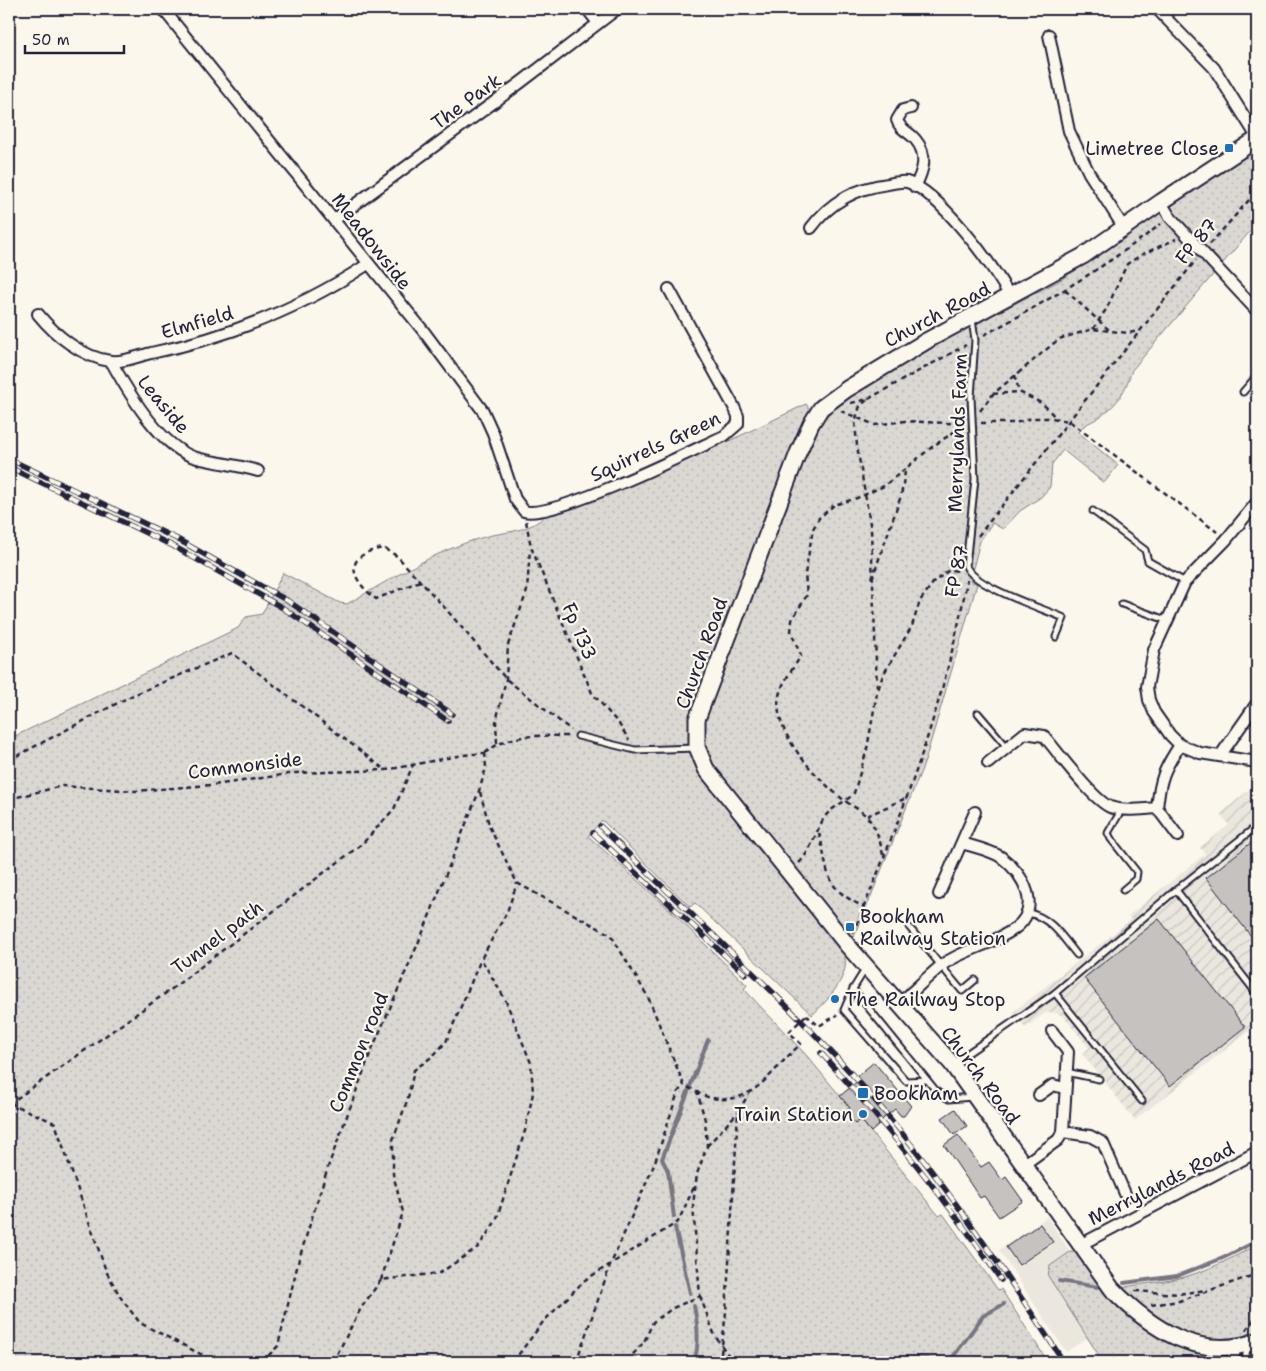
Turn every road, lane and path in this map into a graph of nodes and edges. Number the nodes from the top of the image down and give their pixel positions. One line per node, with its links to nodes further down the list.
1 (163, 9): 13 (street, Meadowside)
2 (587, 9): 5 (street)
3 (617, 9): 5 (street, The Park)
4 (1157, 9): 8 (street)
5 (598, 23): 13 (street, The Park)
6 (1049, 35): 15 (street)
7 (911, 108): 9 (street)
8 (1257, 138): 11 (street, Church Road)
9 (915, 187): 14 (street); 21 (street)
10 (1257, 191): 17 (path, FP 87)
11 (1160, 202): 12 (street); 15 (street, Church Road)
12 (1170, 217): 16 (street); 20 (path)
13 (334, 220): 18 (street, Meadowside)
14 (811, 228)
15 (1124, 228): 21 (street, Church Road)
16 (1185, 233): 17 (street); 25 (path)
17 (1203, 252): 22 (street); 28 (path, FP 87)
18 (368, 264): 30 (street, Elmfield); 47 (street, Meadowside)
19 (668, 289): 47 (street, Squirrels Green)
20 (1065, 290): 25 (path); 29 (path)
21 (1010, 297): 24 (street, Church Road)
22 (1257, 311)
23 (38, 314): 30 (street, Elmfield)
24 (972, 317): 29 (lane, Merrylands Farm); 38 (street, Church Road)
25 (1099, 321): 26 (path); 27 (path)
26 (1093, 329): 27 (path); 31 (path)
27 (1110, 331): 28 (path)
28 (1140, 331): 41 (path, FP 87)
29 (975, 340): 36 (path); 42 (lane, Merrylands Farm)
30 (110, 361): 44 (street, Leaside)
31 (1015, 375): 33 (path); 35 (path)
32 (1257, 376): 34 (lane)
33 (1019, 392): 35 (path); 40 (path)
34 (1244, 392)
35 (993, 394): 42 (path)
36 (868, 399): 37 (path); 39 (path)
37 (844, 405)
38 (821, 408): 39 (path); 66 (street, Church Road)
39 (856, 418): 42 (path); 45 (path)
40 (1056, 419): 41 (path); 42 (path)
41 (1069, 421): 49 (path, FP 87); 50 (path)
42 (970, 422): 43 (path); 52 (lane, Merrylands Farm)
43 (906, 470): 45 (path); 53 (path)
44 (258, 471)
45 (866, 495): 53 (path); 79 (path)
46 (1257, 502): 50 (street)
47 (524, 511): 51 (path, Fp 133)
48 (1093, 511): 55 (lane)
49 (977, 538)
50 (1226, 540): 55 (street)
51 (530, 547): 59 (path); 68 (path, Fp 133)
52 (968, 572): 58 (lane); 60 (path); 78 (path, FP 87)
53 (872, 580): 60 (path)
54 (420, 582): 54 (path); 59 (path)
55 (1185, 582): 57 (street)
56 (1122, 604): 57 (lane)
57 (1166, 620): 65 (street)
58 (1056, 637)
59 (506, 679): 63 (path); 64 (path)
60 (877, 693): 79 (path)
61 (1257, 703): 70 (street)
62 (978, 713): 67 (lane)
63 (578, 736): 64 (path); 68 (lane)
64 (497, 743): 69 (path)
65 (1180, 745): 70 (street); 80 (street)
66 (697, 748): 68 (lane); 89 (street, Church Road)
67 (1007, 748): 73 (street); 81 (street)
68 (635, 750)
69 (485, 753): 74 (path, Commonside); 76 (path, Common road)
70 (1220, 756): 72 (street)
71 (9, 760): 75 (path)
72 (1257, 762)
73 (988, 763)
74 (413, 765): 75 (path, Commonside); 120 (path, Tunnel path)
75 (386, 770): 77 (path, Commonside)
76 (480, 791): 90 (path); 140 (path, Common road)
77 (9, 799)
78 (904, 799): 83 (path); 88 (path, FP 87)
79 (844, 801): 83 (path); 85 (path)
80 (1157, 808): 81 (street); 86 (street)
81 (1123, 809): 91 (lane)
82 (975, 812): 87 (street)
83 (867, 816): 88 (path)
84 (1257, 826): 92 (lane)
85 (818, 832): 89 (path); 94 (path)
86 (1178, 836)
87 (962, 842): 93 (street); 95 (street)
88 (884, 856): 94 (path, FP 87)
89 (786, 870): 97 (street, Church Road)
90 (517, 883): 99 (path); 113 (path)
91 (1123, 890)
92 (1176, 890): 104 (lane); 105 (lane)
93 (939, 894)
94 (864, 907): 97 (path, FP 87)
95 (1028, 913): 98 (lane); 101 (street)
96 (908, 927): 101 (lane)
97 (848, 946): 100 (street, Church Road)
98 (1076, 955)
99 (481, 959): 131 (path); 131 (path)
100 (867, 965): 103 (lane); 106 (street, Church Road)
101 (942, 965): 102 (lane); 106 (street)
102 (975, 980)
103 (853, 989): 107 (lane); 112 (lane)
104 (1056, 993): 109 (lane); 119 (lane)
105 (1257, 994)
106 (900, 1003): 109 (street, Church Road)
107 (844, 1010): 112 (lane); 116 (path, bridge)
108 (1052, 1030): 110 (street)
109 (952, 1064): 118 (street, Church Road)
110 (1066, 1072): 111 (lane); 114 (street)
111 (1099, 1078)
112 (927, 1080): 118 (lane)
113 (684, 1085): 115 (path); 129 (path)
114 (1064, 1088): 117 (street); 122 (street)
115 (697, 1091): 116 (path); 123 (path)
116 (748, 1095): 121 (path)
117 (1038, 1095)
118 (975, 1097): 125 (street, Church Road)
119 (1142, 1102)
120 (9, 1103): 139 (path)
121 (738, 1112): 123 (path); 138 (path)
122 (1063, 1132): 125 (street); 127 (street)
123 (707, 1146): 126 (path)
124 (1257, 1152): 128 (street, Merrylands Road)
125 (1023, 1165): 128 (street, Church Road)
126 (696, 1184): 129 (path); 134 (path)
127 (1126, 1196)
128 (1080, 1245): 135 (street, Church Road)
129 (612, 1263): 142 (path); 143 (path)
130 (1257, 1274): 132 (path)
131 (381, 1280): 141 (path)
132 (1212, 1289): 133 (path); 135 (path)
133 (1132, 1291)
134 (700, 1296): 138 (path); 144 (path)
135 (1144, 1311): 137 (street, Church Road)
136 (1257, 1316): 137 (path)
137 (1247, 1341): 147 (street); 148 (lane)
138 (722, 1346): 145 (path); 146 (path)
139 (216, 1362)
140 (262, 1362)
141 (333, 1362)
142 (513, 1362)
143 (576, 1362)
144 (629, 1362)
145 (720, 1362)
146 (733, 1362)
147 (1232, 1362)
148 (1244, 1362)

